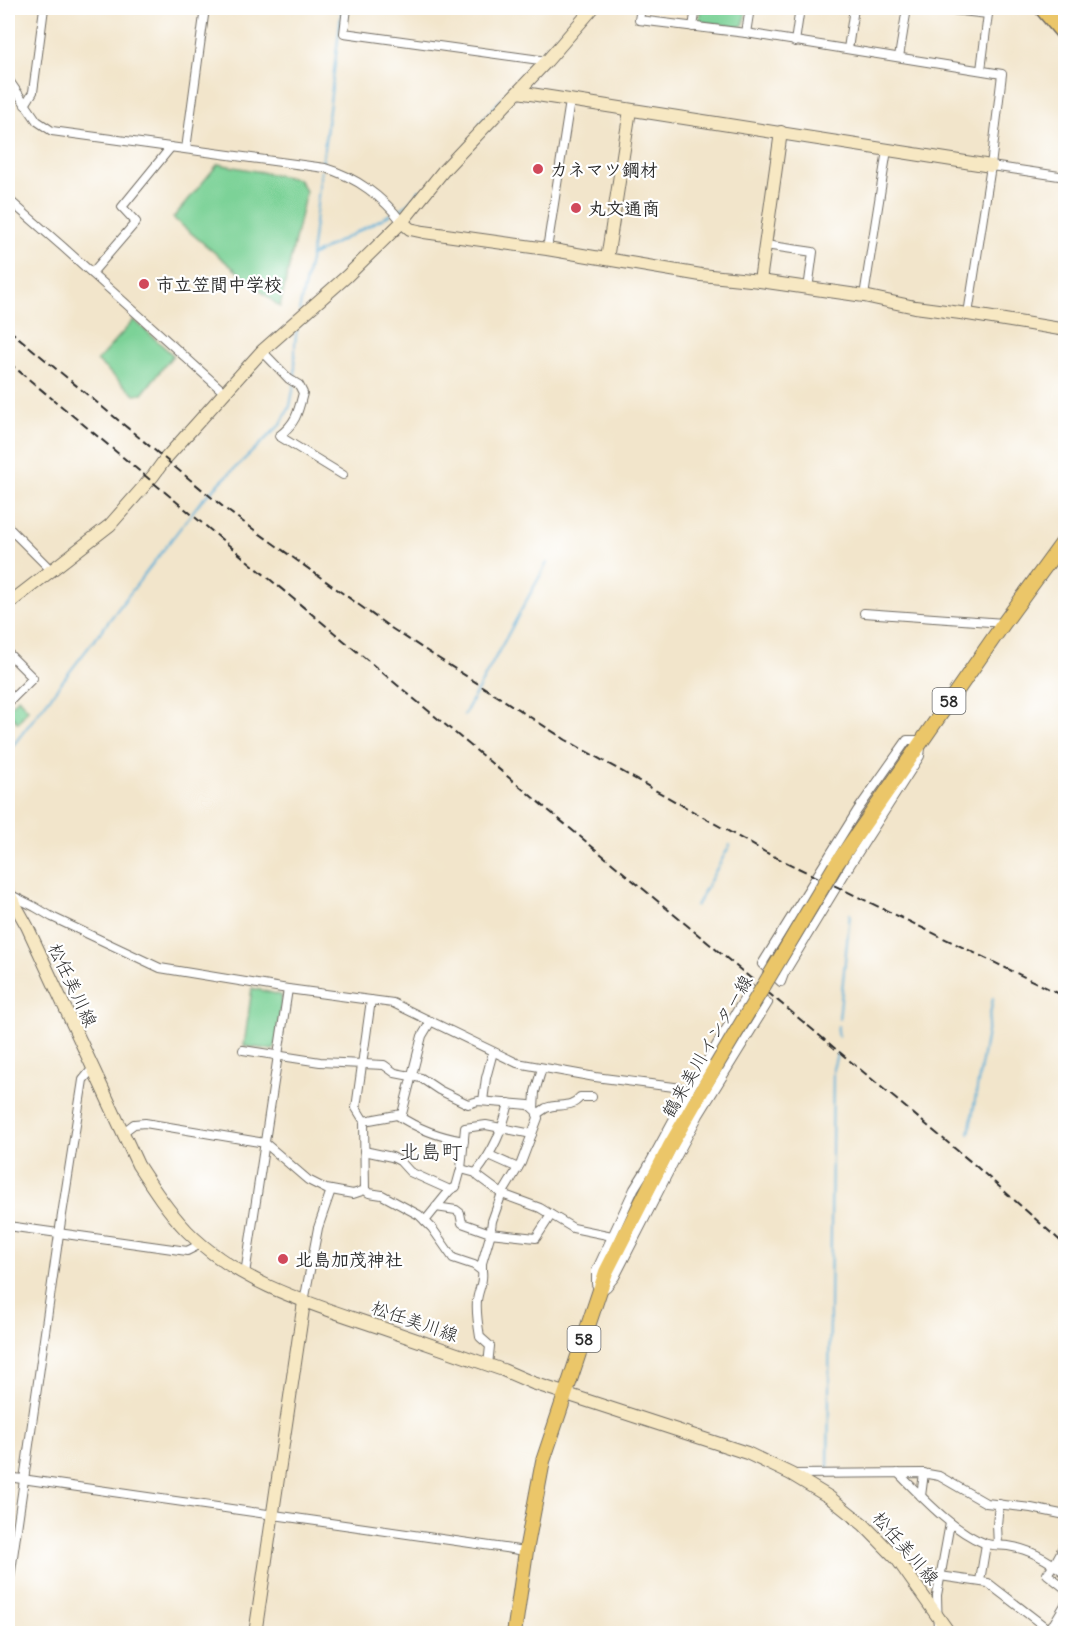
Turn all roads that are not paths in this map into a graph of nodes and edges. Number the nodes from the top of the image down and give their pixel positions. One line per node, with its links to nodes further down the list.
1 (44, 8): 27 (street)
2 (205, 8): 31 (street)
3 (348, 8): 22 (street)
4 (593, 8): 22 (street)
5 (641, 8): 16 (street)
6 (696, 8): 16 (street)
7 (750, 8): 17 (street)
8 (800, 8): 19 (street)
9 (854, 8): 20 (street)
10 (907, 8): 21 (street)
11 (935, 8): 14 (street)
12 (1043, 8): 18 (highway)
13 (1060, 8): 15 (highway)
14 (989, 11): 23 (street)
15 (1065, 14)
16 (693, 27): 17 (street)
17 (746, 33): 19 (street)
18 (1065, 35)
19 (795, 42): 20 (street)
20 (848, 49): 21 (street)
21 (899, 57): 23 (street)
22 (544, 60): 25 (street)
23 (981, 70): 33 (street)
24 (8, 79): 27 (street)
25 (518, 92): 26 (street); 36 (street)
26 (570, 101): 28 (street); 38 (street)
27 (25, 105): 30 (street)
28 (630, 111): 29 (street); 39 (street)
29 (781, 132): 32 (street); 37 (street)
30 (171, 147): 31 (street); 40 (street)
31 (186, 149): 36 (street)
32 (887, 150): 33 (street); 43 (street)
33 (991, 166): 34 (street); 44 (street)
34 (1065, 177)
35 (8, 199): 40 (street)
36 (397, 216): 38 (street); 46 (street)
37 (765, 245): 41 (street); 42 (street)
38 (547, 249): 39 (street)
39 (607, 259): 41 (street)
40 (92, 273): 47 (street)
41 (760, 281): 42 (street)
42 (808, 289): 43 (street)
43 (864, 296): 44 (street)
44 (968, 314): 45 (street)
45 (1065, 330)
46 (262, 351): 47 (street); 48 (street)
47 (225, 393): 51 (street)
48 (343, 475)
49 (8, 527): 51 (street)
50 (1065, 538): 54 (main road, 鶴来美川インター線 / 58)
51 (51, 570): 52 (street)
52 (8, 604)
53 (864, 613): 54 (street)
54 (1004, 623): 57 (main road, 鶴来美川インター線 / 58)
55 (8, 653): 56 (street)
56 (8, 703)
57 (922, 740): 57 (street); 100 (main road, 鶴来美川インター線 / 58, bridge)
58 (8, 893): 59 (street); 67 (street, 松任美川線)
59 (288, 989): 60 (street); 64 (street)
60 (371, 1000): 61 (street); 65 (street)
61 (431, 1021): 63 (street); 68 (street)
62 (243, 1050): 64 (street)
63 (493, 1052): 66 (street); 71 (street)
64 (278, 1055): 65 (street); 80 (street)
65 (361, 1063): 68 (street); 75 (street)
66 (542, 1068): 69 (street); 73 (street)
67 (92, 1069): 77 (street, 松任美川線); 95 (street)
68 (413, 1076): 71 (street); 74 (street)
69 (690, 1089): 96 (street); 100 (street)
70 (592, 1097): 73 (street)
71 (483, 1101): 72 (street)
72 (509, 1103): 73 (street); 76 (street)
73 (535, 1111): 78 (street)
74 (397, 1114): 75 (street); 79 (street)
75 (364, 1121): 81 (street)
76 (502, 1129): 78 (street); 79 (street); 82 (street)
77 (122, 1133): 80 (street); 97 (street, 松任美川線)
78 (532, 1134): 83 (street)
79 (464, 1141): 84 (street)
80 (265, 1143): 86 (street); 99 (street)
81 (364, 1151): 87 (street); 88 (street)
82 (489, 1155): 83 (street); 85 (street)
83 (518, 1168): 89 (street)
84 (461, 1169): 85 (street); 88 (street)
85 (476, 1173): 89 (street)
86 (331, 1190): 87 (street); 101 (street)
87 (365, 1190): 92 (street)
88 (450, 1190): 90 (street)
89 (502, 1194): 91 (street); 94 (street)
90 (436, 1207): 92 (street); 94 (street)
91 (551, 1215): 94 (street); 96 (street)
92 (425, 1221): 98 (street)
93 (8, 1226): 95 (street)
94 (490, 1233): 98 (street)
95 (59, 1234): 97 (street); 108 (street)
96 (612, 1236): 100 (street)
97 (201, 1244): 99 (street, 松任美川線)
98 (482, 1271): 102 (street)
99 (245, 1274): 101 (street, 松任美川線)
100 (600, 1292): 103 (main road, 鶴来美川インター線 / 58)
101 (304, 1302): 102 (street, 松任美川線); 112 (street)
102 (488, 1365): 103 (street, 松任美川線)
103 (565, 1392): 106 (street, 松任美川線); 117 (main road, 鶴来美川インター線 / 58)
104 (897, 1473): 105 (street); 106 (street); 109 (street)
105 (924, 1473): 109 (street); 110 (street)
106 (791, 1474): 125 (street, 松任美川線)
107 (8, 1478): 108 (street)
108 (24, 1480): 112 (street); 123 (street)
109 (921, 1496): 113 (street)
110 (999, 1504): 111 (street); 116 (street)
111 (1065, 1515)
112 (272, 1516): 117 (street); 128 (street)
113 (950, 1523): 115 (street); 120 (street)
114 (1065, 1534): 118 (street)
115 (986, 1544): 116 (street); 121 (street)
116 (998, 1545): 118 (street)
117 (526, 1551): 129 (main road, 鶴来美川インター線 / 58)
118 (1055, 1564): 119 (street); 122 (street)
119 (1065, 1574)
120 (940, 1576): 121 (street); 125 (street)
121 (980, 1581): 126 (street)
122 (1065, 1589)
123 (8, 1592)
124 (1065, 1603): 126 (street)
125 (938, 1615): 130 (street); 131 (street, 松任美川線)
126 (1050, 1629): 127 (street)
127 (1065, 1631)
128 (255, 1634)
129 (514, 1634)
130 (938, 1634)
131 (950, 1634)

